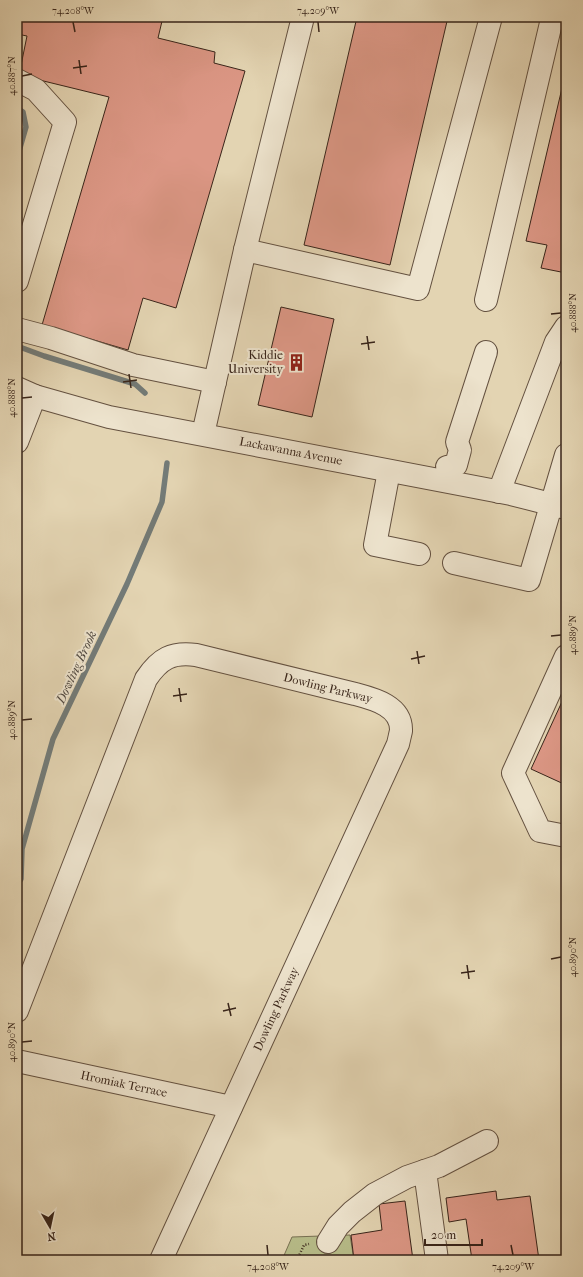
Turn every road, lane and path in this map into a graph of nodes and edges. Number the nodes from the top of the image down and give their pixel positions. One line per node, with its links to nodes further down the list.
1 (303, 17): 5 (street)
2 (491, 17): 5 (street)
3 (550, 17): 7 (street)
4 (17, 80): 6 (street)
5 (245, 250): 11 (street)
6 (17, 282)
7 (486, 300)
8 (566, 327): 18 (street)
9 (17, 329): 11 (street)
10 (486, 352): 17 (street)
11 (215, 382): 13 (street)
12 (26, 392): 13 (street, Lackawanna Avenue); 14 (street)
13 (203, 434): 16 (street, Lackawanna Avenue)
14 (17, 442)
15 (566, 456): 19 (street)
16 (389, 471): 17 (street, Lackawanna Avenue); 20 (street)
17 (445, 474): 18 (street, Lackawanna Avenue)
18 (499, 492): 19 (street, Lackawanna Avenue)
19 (558, 506): 21 (street)
20 (419, 554)
21 (454, 563)
22 (566, 656): 23 (street)
23 (566, 836)
24 (17, 1011): 26 (street, Dowling Parkway)
25 (17, 1061): 26 (street, Hromiak Terrace)
26 (231, 1108): 30 (street, Dowling Parkway)
27 (487, 1141): 28 (street)
28 (425, 1171): 29 (street); 31 (street)
29 (328, 1242)
30 (161, 1260)
31 (436, 1260)

